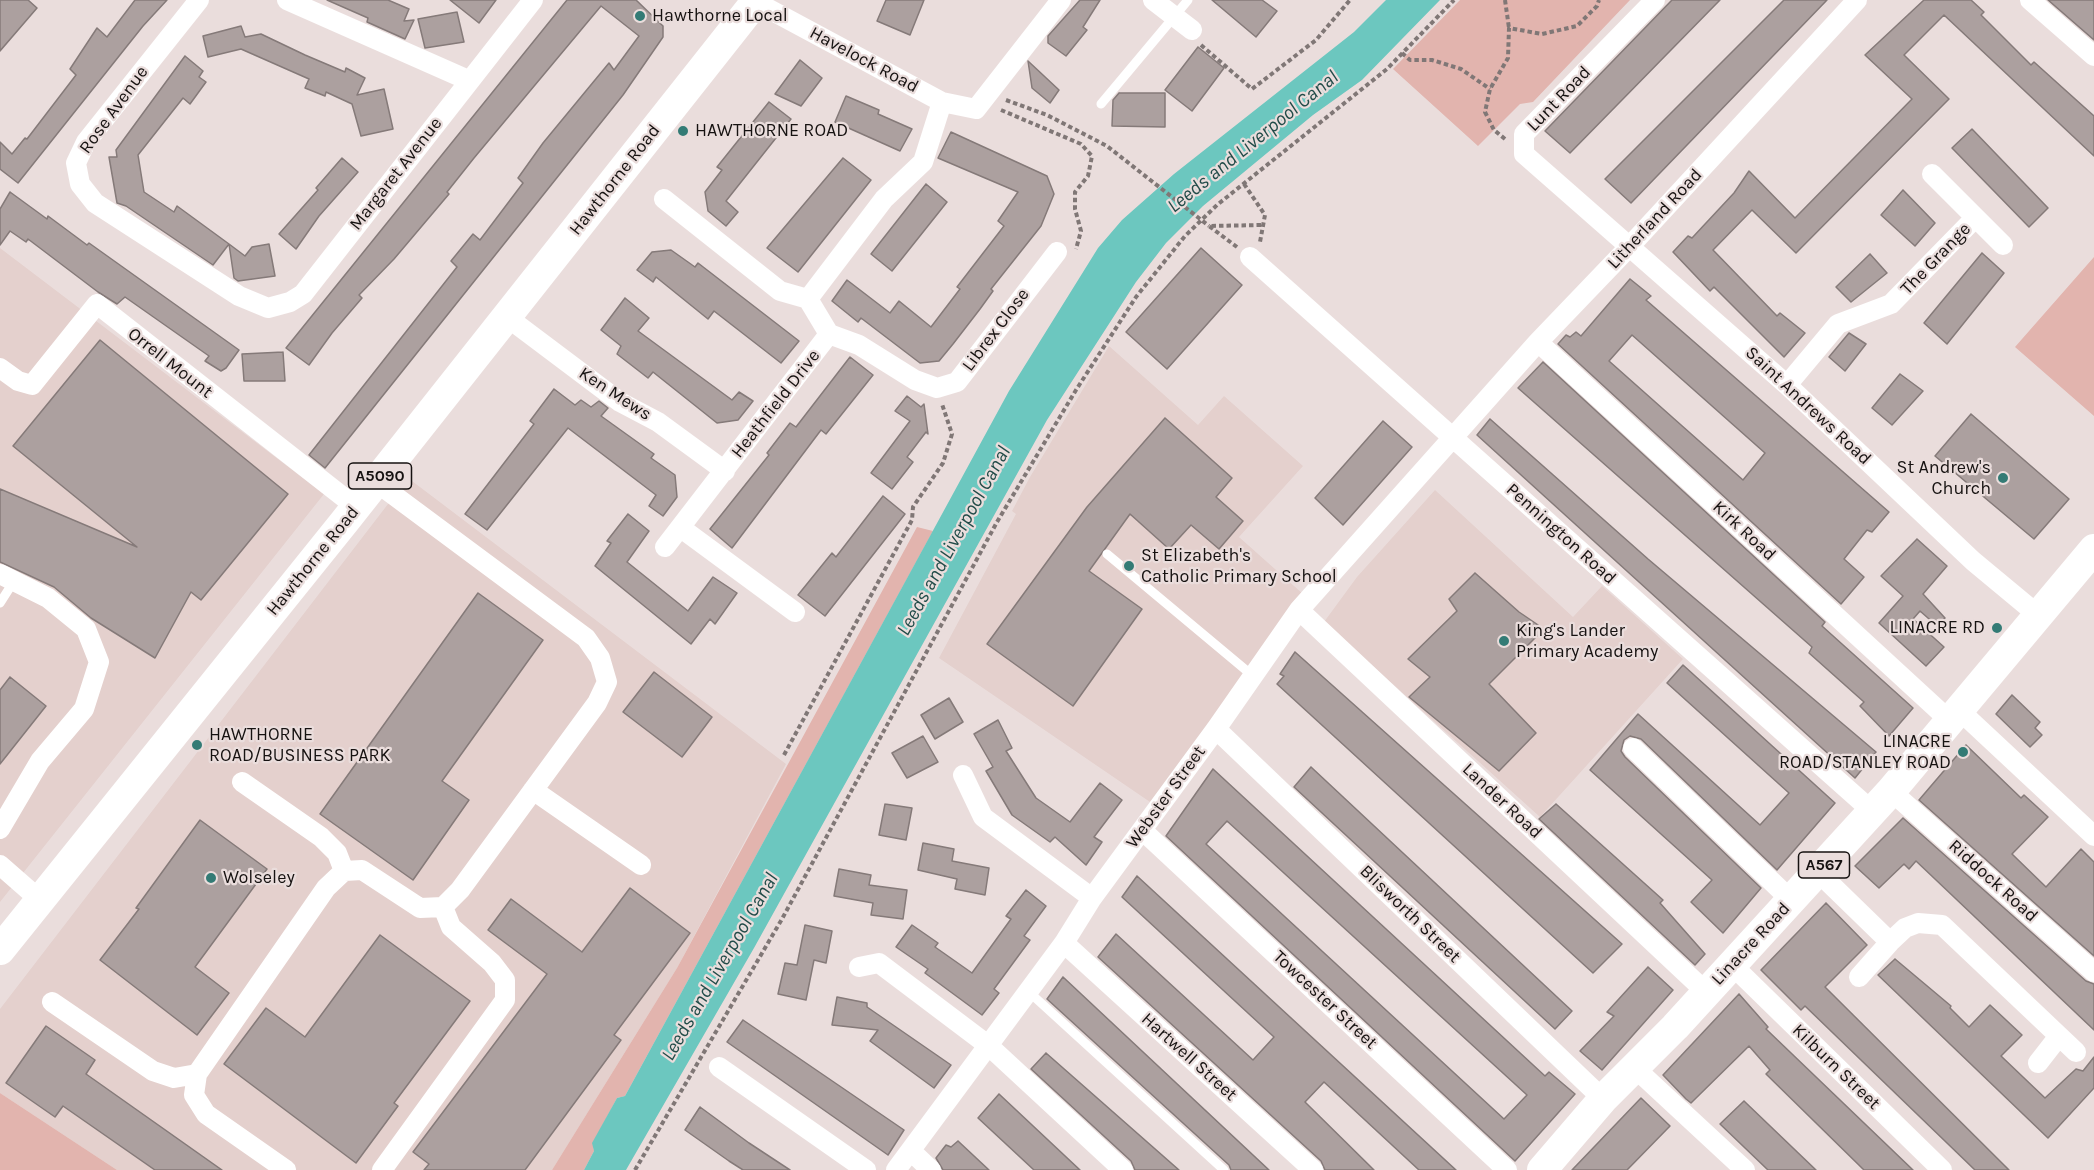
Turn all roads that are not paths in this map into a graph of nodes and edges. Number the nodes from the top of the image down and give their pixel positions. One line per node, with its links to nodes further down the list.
1 (199, 0): 24 (street, Rose Avenue)
2 (287, 0): 14 (street)
3 (533, 0): 14 (street, Margaret Avenue)
4 (1061, 0): 15 (street, Havelock Road)
5 (1153, 0): 11 (street)
6 (1188, 0): 11 (lane)
7 (1655, 0): 20 (street, Lunt Road)
8 (2030, 0): 13 (street)
9 (755, 1): 15 (street, Havelock Road); 26 (main road, Hawthorne Road / A5090)
10 (1853, 2): 20 (street, Litherland Road)
11 (1175, 16): 12 (street); 16 (lane)
12 (1192, 30)
13 (2094, 56)
14 (468, 80): 24 (street, Margaret Avenue)
15 (942, 102): 25 (street)
16 (1101, 104)
17 (1932, 174): 19 (street, The Grange)
18 (664, 199): 25 (street)
19 (1975, 218): 21 (street, The Grange); 30 (street, The Grange)
20 (1630, 246): 28 (street, Litherland Road); 30 (street, Saint Andrews Road)
21 (2003, 246)
22 (1066, 251): 27 (street, Librex Close)
23 (1250, 256): 31 (street, Pennington Road)
24 (239, 296)
25 (808, 299): 27 (street, Heathfield Drive)
26 (507, 317): 32 (street, Ken Mews); 33 (main road, Hawthorne Road / A5090)
27 (829, 334): 32 (street, Heathfield Drive)
28 (1538, 342): 31 (street, Litherland Road); 45 (street, Kirk Road)
29 (0, 368): 34 (street, Orrell Mount)
30 (1786, 385): 43 (street, Saint Andrews Road)
31 (1454, 437): 41 (street, Webster Street); 51 (street, Pennington Road)
32 (725, 471): 35 (street, Heathfield Drive)
33 (376, 482): 34 (main road, Hawthorne Road / A5090); 50 (street)
34 (356, 507): 60 (main road, Hawthorne Road / A5090)
35 (681, 528): 36 (street, Heathfield Drive); 42 (street)
36 (665, 547)
37 (2094, 549): 43 (main road, Linacre Road / A567)
38 (1107, 554): 44 (lane)
39 (7, 578): 40 (lane); 52 (street)
40 (0, 603)
41 (1299, 610): 44 (street, Webster Street); 71 (street, Lander Road)
42 (795, 612)
43 (2038, 615): 45 (main road, Linacre Road / A567)
44 (1253, 676): 46 (street, Webster Street)
45 (1954, 715): 51 (main road, Linacre Road / A567); 54 (street, Kirk Road)
46 (1216, 729): 53 (street, Webster Street); 80 (street, Blisworth Street)
47 (1633, 748): 61 (street)
48 (963, 775): 59 (street)
49 (242, 782): 57 (street)
50 (533, 790): 56 (street); 62 (street)
51 (1882, 801): 58 (main road, Linacre Road / A567); 68 (street, Riddock Road)
52 (0, 830)
53 (1142, 830): 59 (street, Webster Street); 91 (street, Towcester Street)
54 (2094, 836)
55 (0, 865): 60 (street)
56 (641, 865)
57 (344, 871): 62 (street); 79 (street)
58 (1818, 872): 61 (main road, Linacre Road / A567); 63 (street)
59 (1092, 898): 64 (street, Webster Street)
60 (40, 900): 65 (main road, Hawthorne Road / A5090)
61 (1792, 901): 66 (main road, Linacre Road / A567)
62 (442, 907): 84 (street)
63 (1890, 942): 69 (street); 73 (street)
64 (1064, 943): 70 (street, Webster Street); 90 (street, Hartwell Street)
65 (0, 950)
66 (1731, 964): 71 (main road, Linacre Road / A567); 93 (street, Kilburn Street)
67 (860, 967): 74 (street)
68 (2094, 972)
69 (1859, 977)
70 (1029, 992): 74 (street, Webster Street); 89 (lane)
71 (1706, 992): 78 (main road, Linacre Road / A567)
72 (52, 1002): 79 (street)
73 (2059, 1036): 75 (street); 76 (street)
74 (989, 1046): 81 (street, Webster Street); 88 (street)
75 (2076, 1052)
76 (2038, 1063)
77 (719, 1067): 85 (street)
78 (1635, 1069): 80 (main road, Linacre Road / A567); 92 (street)
79 (197, 1074): 83 (street)
80 (1603, 1099): 82 (main road, Linacre Road / A567)
81 (912, 1152): 86 (street, Webster Street); 87 (street)
82 (1545, 1169)
83 (286, 1170)
84 (382, 1170)
85 (866, 1170)
86 (896, 1170)
87 (931, 1170)
88 (1123, 1170)
89 (1224, 1170)
90 (1313, 1170)
91 (1507, 1170)
92 (1745, 1170)
93 (1942, 1170)

